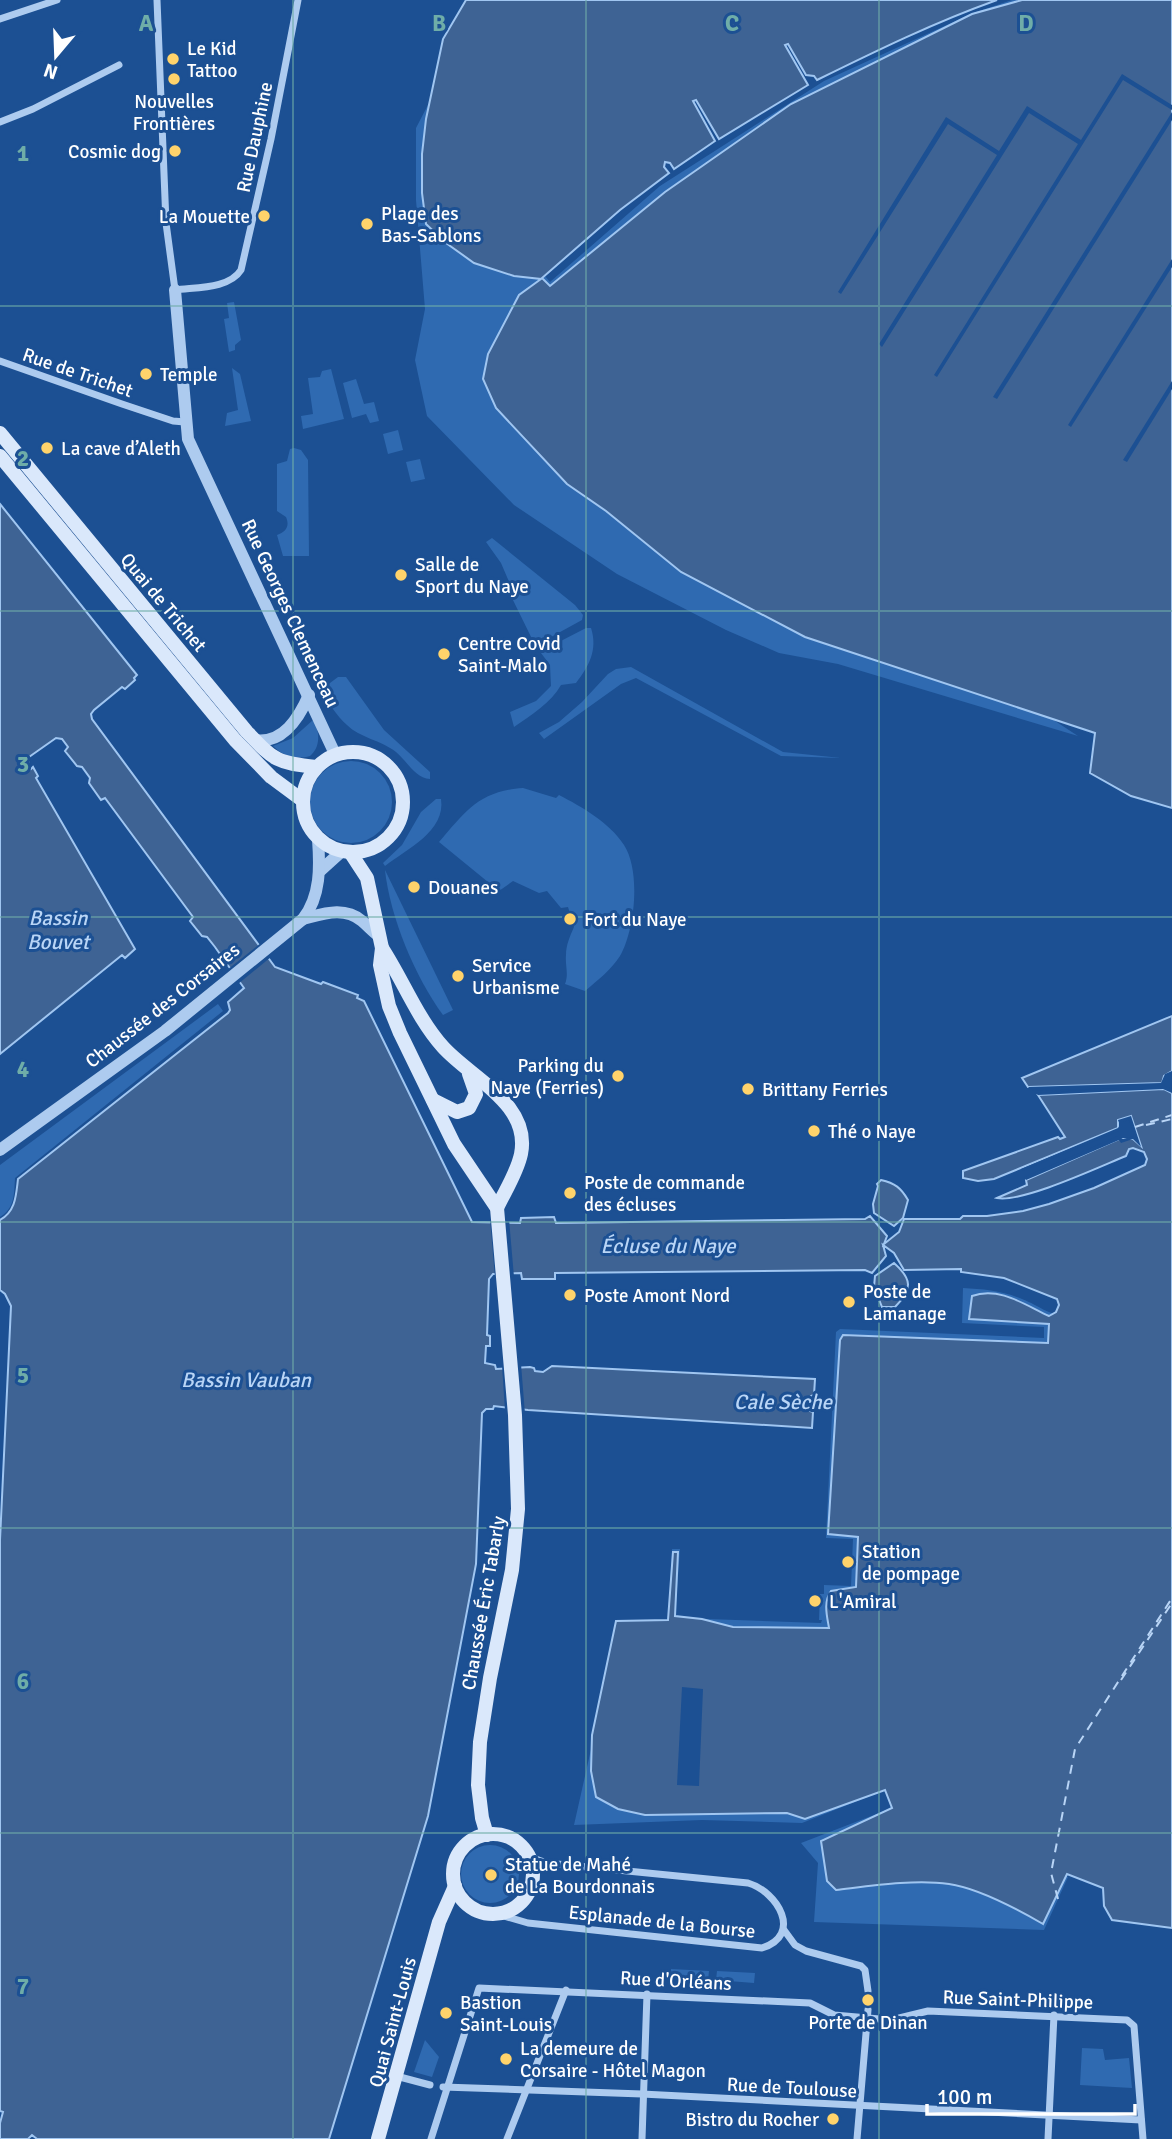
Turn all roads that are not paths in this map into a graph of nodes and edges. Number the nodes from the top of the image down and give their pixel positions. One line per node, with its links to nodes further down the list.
1 (57, 0): 4 (street)
2 (157, 0): 7 (street)
3 (298, 0): 7 (street, Rue Dauphine)
4 (0, 19)
5 (119, 65): 6 (street)
6 (0, 122)
7 (174, 290): 9 (street, Rue Georges Clemenceau)
8 (0, 361): 9 (street, Rue de Trichet)
9 (185, 422): 12 (street, Rue Georges Clemenceau)
10 (0, 433): 13 (main road, Quai de Trichet)
11 (0, 456): 16 (main road, Quai de Trichet)
12 (309, 695): 13 (street); 14 (street, Rue Georges Clemenceau)
13 (255, 740): 15 (main road, Quai de Trichet)
14 (335, 754): 15 (main road); 18 (main road)
15 (316, 767): 16 (main road)
16 (302, 800): 17 (main road)
17 (318, 839): 19 (main road); 20 (street, Chaussée des Corsaires)
18 (376, 847): 19 (main road); 21 (main road, Chaussée Éric Tabarly)
19 (346, 852): 20 (street); 21 (main road, Chaussée Éric Tabarly)
20 (321, 870): 22 (street, Chaussée des Corsaires)
21 (367, 878): 23 (main road, Chaussée Éric Tabarly)
22 (299, 922): 23 (street); 26 (street, Chaussée des Corsaires)
23 (381, 942): 24 (main road, Chaussée Éric Tabarly); 25 (main road, Chaussée Éric Tabarly)
24 (467, 1070): 25 (main road); 27 (main road, Chaussée Éric Tabarly)
25 (432, 1099): 27 (main road, Chaussée Éric Tabarly)
26 (0, 1150)
27 (497, 1208): 28 (main road, Chaussée Éric Tabarly)
28 (487, 1835): 29 (main road); 30 (main road)
29 (530, 1857): 32 (main road); 34 (street, Esplanade de la Bourse)
30 (455, 1886): 31 (main road); 33 (main road, Quai Saint-Louis)
31 (473, 1908): 32 (main road); 33 (main road)
32 (497, 1914): 34 (street, Esplanade de la Bourse)
33 (443, 1915): 41 (main road, Quai Saint-Louis)
34 (784, 1930): 36 (street)
35 (566, 1990): 37 (street, Rue d'Orléans); 43 (street, Rue d'Orléans); 44 (street)
36 (868, 1991)
37 (648, 1994): 40 (street, Rue d'Orléans); 45 (street)
38 (868, 2010): 40 (street)
39 (1054, 2015): 40 (street, Rue Saint-Philippe); 47 (street); 48 (street, Rue Saint-Philippe)
40 (867, 2019): 46 (street)
41 (395, 2076): 42 (street); 49 (main road, Quai Saint-Louis)
42 (430, 2085)
43 (443, 2087): 44 (street, Rue de Toulouse); 50 (street)
44 (525, 2091): 45 (street, Rue de Toulouse); 51 (street)
45 (642, 2094): 46 (street, Rue de Toulouse); 52 (street)
46 (860, 2107): 47 (street, Rue de Toulouse); 53 (street)
47 (1049, 2113): 48 (street, Rue de Toulouse); 54 (street)
48 (1141, 2120): 55 (street)
49 (379, 2139)
50 (430, 2139)
51 (507, 2139)
52 (642, 2139)
53 (857, 2139)
54 (1048, 2139)
55 (1143, 2139)

